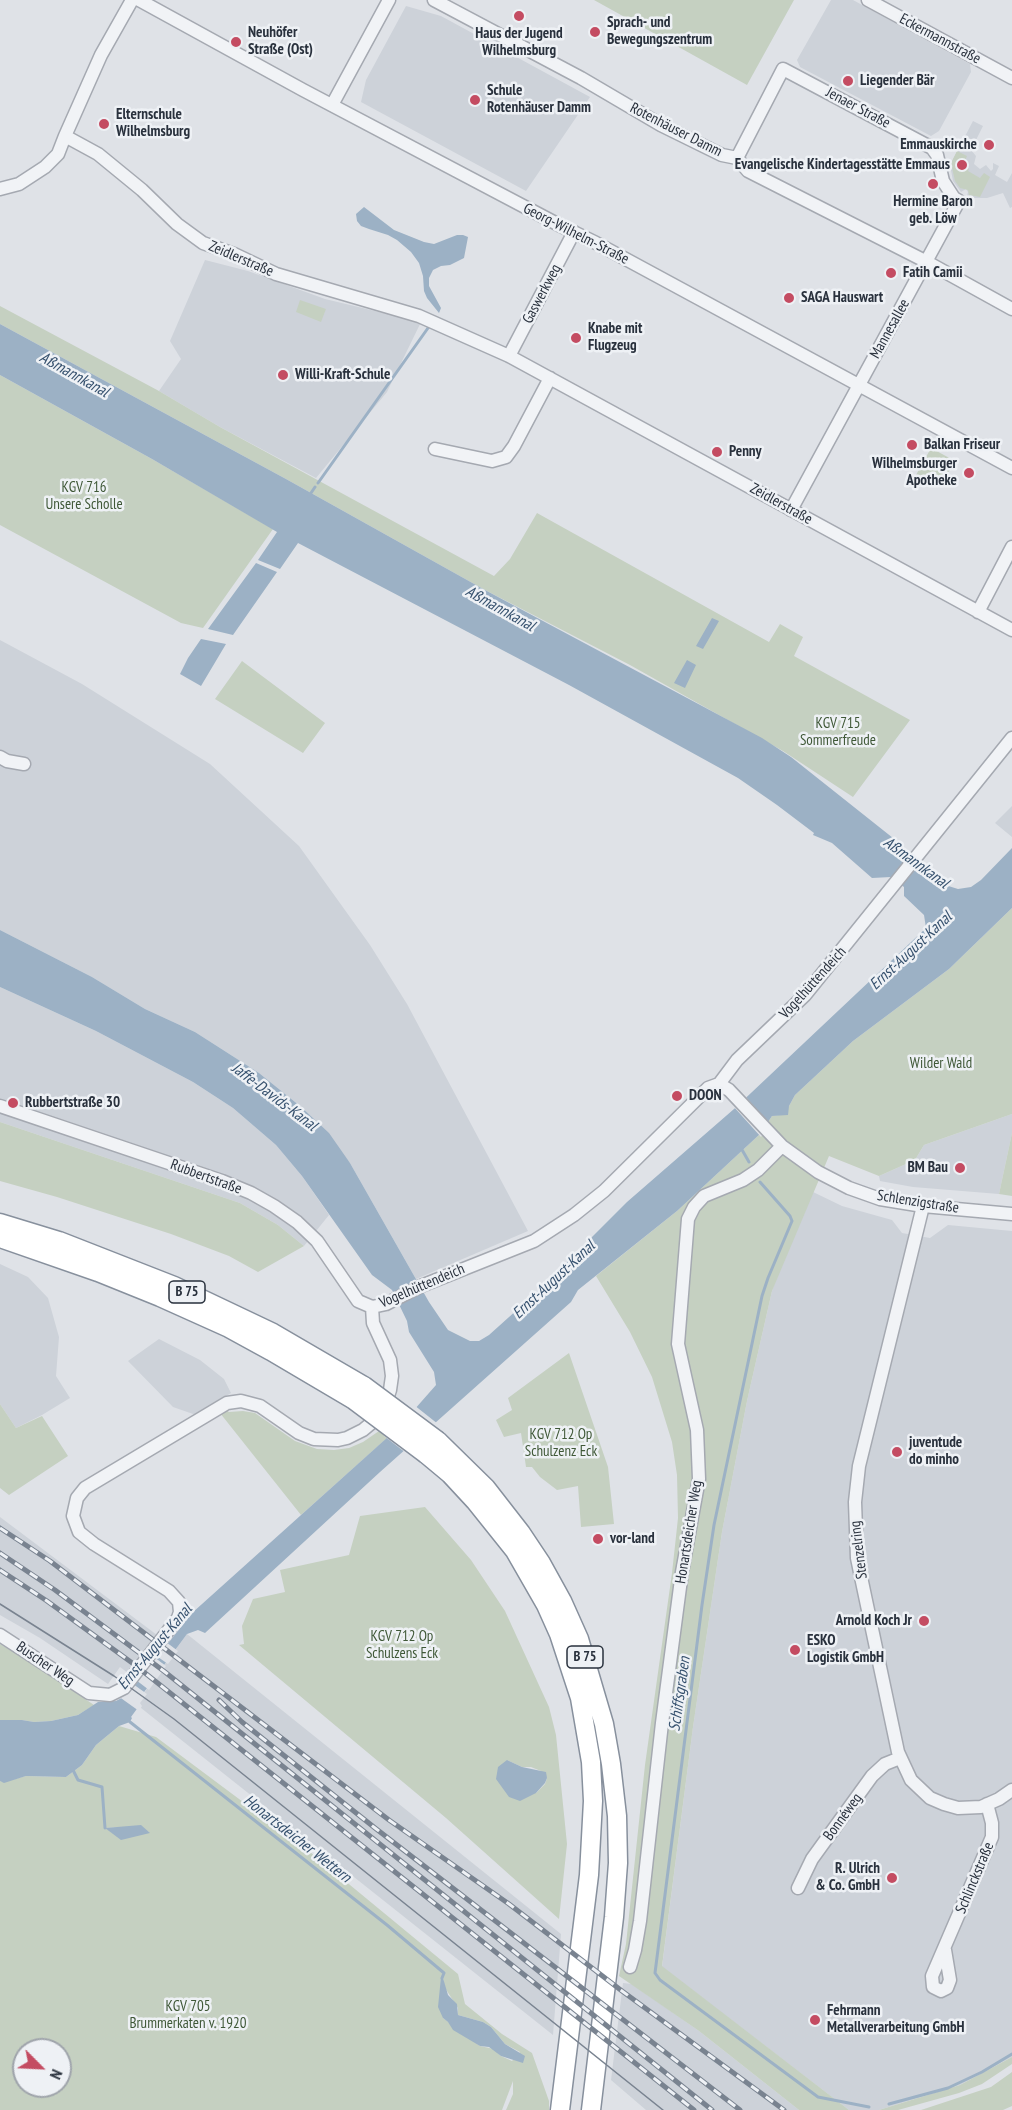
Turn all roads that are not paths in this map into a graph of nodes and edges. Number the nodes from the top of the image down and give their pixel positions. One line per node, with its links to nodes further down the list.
1 (132, 0): 8 (street)
2 (140, 0): 7 (street, Georg-Wilhelm-Straße)
3 (389, 0): 7 (street)
4 (434, 0): 10 (street, Rotenhäuser Damm)
5 (868, 0): 6 (street, Eckermannstraße)
6 (1012, 78)
7 (332, 105): 12 (street, Georg-Wilhelm-Straße)
8 (65, 136): 11 (street); 15 (street, Zeidlerstraße)
9 (932, 148): 10 (street, Jenaer Straße); 13 (street, Mannesallee)
10 (737, 158): 13 (street, Rotenhäuser Damm)
11 (0, 189)
12 (574, 232): 15 (street, Gaswerkweg); 17 (street, Georg-Wilhelm-Straße)
13 (927, 262): 14 (street, Rotenhäuser Damm); 17 (street, Mannesallee)
14 (1011, 306)
15 (509, 356): 16 (street, Zeidlerstraße)
16 (550, 378): 18 (street); 20 (street, Zeidlerstraße)
17 (858, 386): 19 (street, Georg-Wilhelm-Straße); 20 (street, Mannesallee)
18 (435, 449)
19 (1012, 468)
20 (791, 510): 22 (street, Zeidlerstraße)
21 (1012, 547): 22 (street)
22 (978, 612): 23 (street, Zeidlerstraße)
23 (1012, 630)
24 (1012, 738): 27 (street, Vogelhüttendeich)
25 (0, 757): 26 (street)
26 (24, 764)
27 (719, 1084): 29 (street, Schlenzigstraße); 34 (street, Vogelhüttendeich)
28 (0, 1106): 34 (street, Rubbertstraße)
29 (782, 1146): 30 (street, Schlenzigstraße); 44 (street, Honartsdeicher Weg)
30 (923, 1206): 31 (street, Schlenzigstraße); 39 (street, Stenzelring)
31 (1012, 1214)
32 (0, 1223): 35 (highway, B 75)
33 (0, 1238): 35 (highway, B 75)
34 (372, 1307): 38 (street, Vogelhüttendeich)
35 (359, 1393): 36 (highway, B 75, bridge)
36 (432, 1447): 45 (highway, B 75); 46 (highway, B 75)
37 (0, 1635): 38 (street, Buscher Weg)
38 (89, 1693)
39 (900, 1758): 41 (street, Stenzelring); 42 (street, Bonnéweg)
40 (1012, 1790): 41 (street, Stenzelring)
41 (987, 1804): 43 (street, Schlinckstraße)
42 (798, 1888)
43 (945, 1950)
44 (630, 1967)
45 (560, 2110)
46 (591, 2110)

